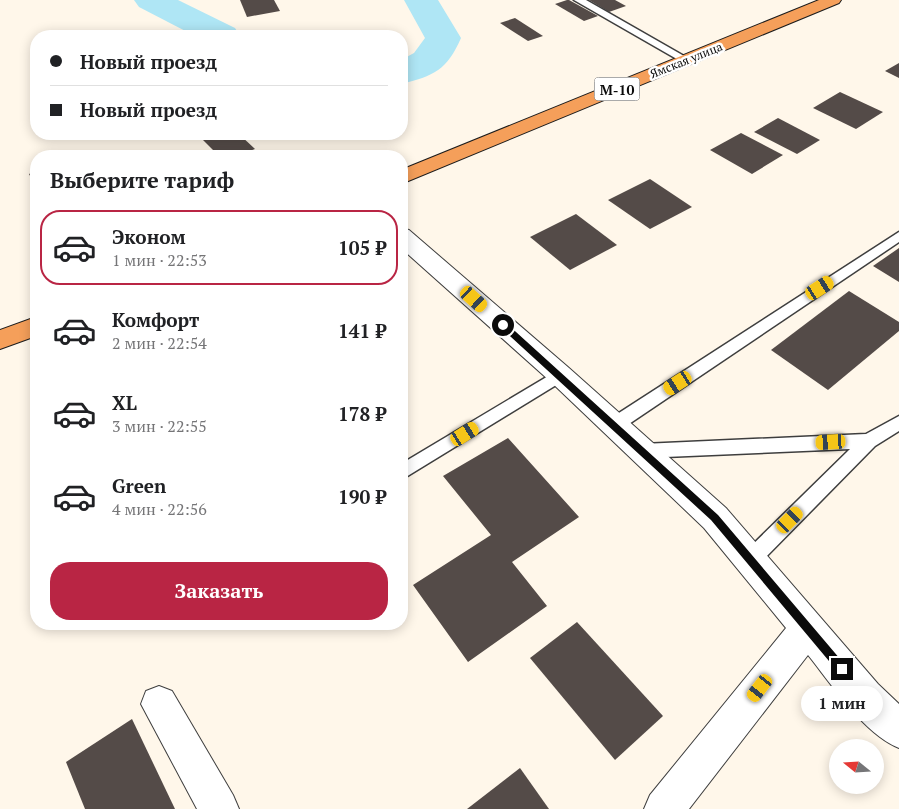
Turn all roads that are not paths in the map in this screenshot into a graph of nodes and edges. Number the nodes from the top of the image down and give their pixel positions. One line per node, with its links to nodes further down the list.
1 (580, 0): 3 (lane)
2 (832, 0): 3 (highway, Ямская улица / М-10)
3 (686, 60): 4 (highway, Ямская улица / М-10)
4 (408, 175)
5 (899, 236): 11 (lane)
6 (408, 240): 9 (street)
7 (30, 328): 8 (highway)
8 (0, 340)
9 (560, 376): 11 (street); 14 (lane)
10 (899, 423): 12 (lane)
11 (614, 425): 13 (street)
12 (869, 441): 13 (lane); 15 (lane)
13 (642, 451): 15 (street)
14 (408, 469)
15 (750, 560): 16 (street)
16 (808, 628): 18 (street); 20 (street)
17 (159, 704): 19 (street)
18 (899, 730)
19 (219, 809)
20 (664, 809)

